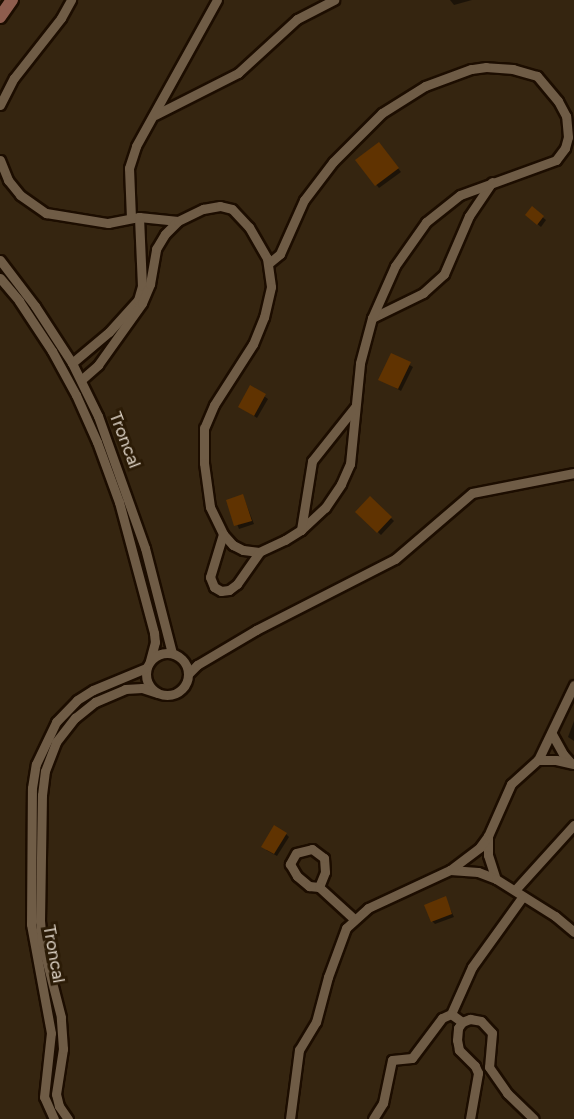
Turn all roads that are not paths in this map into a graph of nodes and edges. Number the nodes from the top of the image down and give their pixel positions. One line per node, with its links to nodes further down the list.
1 (12, 0): 5 (main road)
2 (71, 0): 6 (street)
3 (218, 0): 7 (street)
4 (334, 0): 7 (street)
5 (0, 17)
6 (0, 105)
7 (153, 117): 10 (street)
8 (0, 160): 10 (street)
9 (492, 182): 13 (street); 15 (street); 15 (street)
10 (135, 218): 11 (street); 16 (street)
11 (178, 221): 13 (street); 17 (street)
12 (0, 260): 16 (street, Troncal)
13 (270, 262): 21 (street)
14 (0, 278): 26 (street, Troncal)
15 (372, 318): 18 (street)
16 (72, 363): 17 (street, Troncal)
17 (81, 380): 23 (street, Troncal)
18 (355, 407): 20 (street); 20 (street)
19 (574, 473): 24 (street)
20 (301, 530): 22 (street)
21 (223, 534): 22 (street); 22 (street)
22 (259, 552)
23 (172, 653): 25 (street); 26 (street, Troncal)
24 (211, 657): 25 (street); 27 (street)
25 (183, 660): 27 (street)
26 (148, 665): 29 (street, Troncal); 46 (street, Troncal)
27 (188, 674): 29 (street, Troncal)
28 (574, 685): 30 (street)
29 (157, 693): 47 (street, Troncal)
30 (552, 734): 31 (street); 32 (street)
31 (538, 760): 32 (street); 34 (street)
32 (573, 764)
33 (574, 825): 38 (street)
34 (488, 836): 35 (street); 36 (street)
35 (450, 870): 36 (street); 40 (street)
36 (496, 879): 38 (street)
37 (319, 887): 37 (street); 40 (street)
38 (515, 890): 39 (street)
39 (523, 896): 41 (street); 42 (street)
40 (354, 919): 48 (street)
41 (574, 932)
42 (451, 1014): 43 (street); 49 (street)
43 (462, 1022): 44 (street); 45 (street)
44 (489, 1067): 45 (street); 51 (street)
45 (478, 1073): 50 (street)
46 (54, 1119)
47 (68, 1119)
48 (290, 1119)
49 (373, 1119)
50 (470, 1119)
51 (534, 1119)

